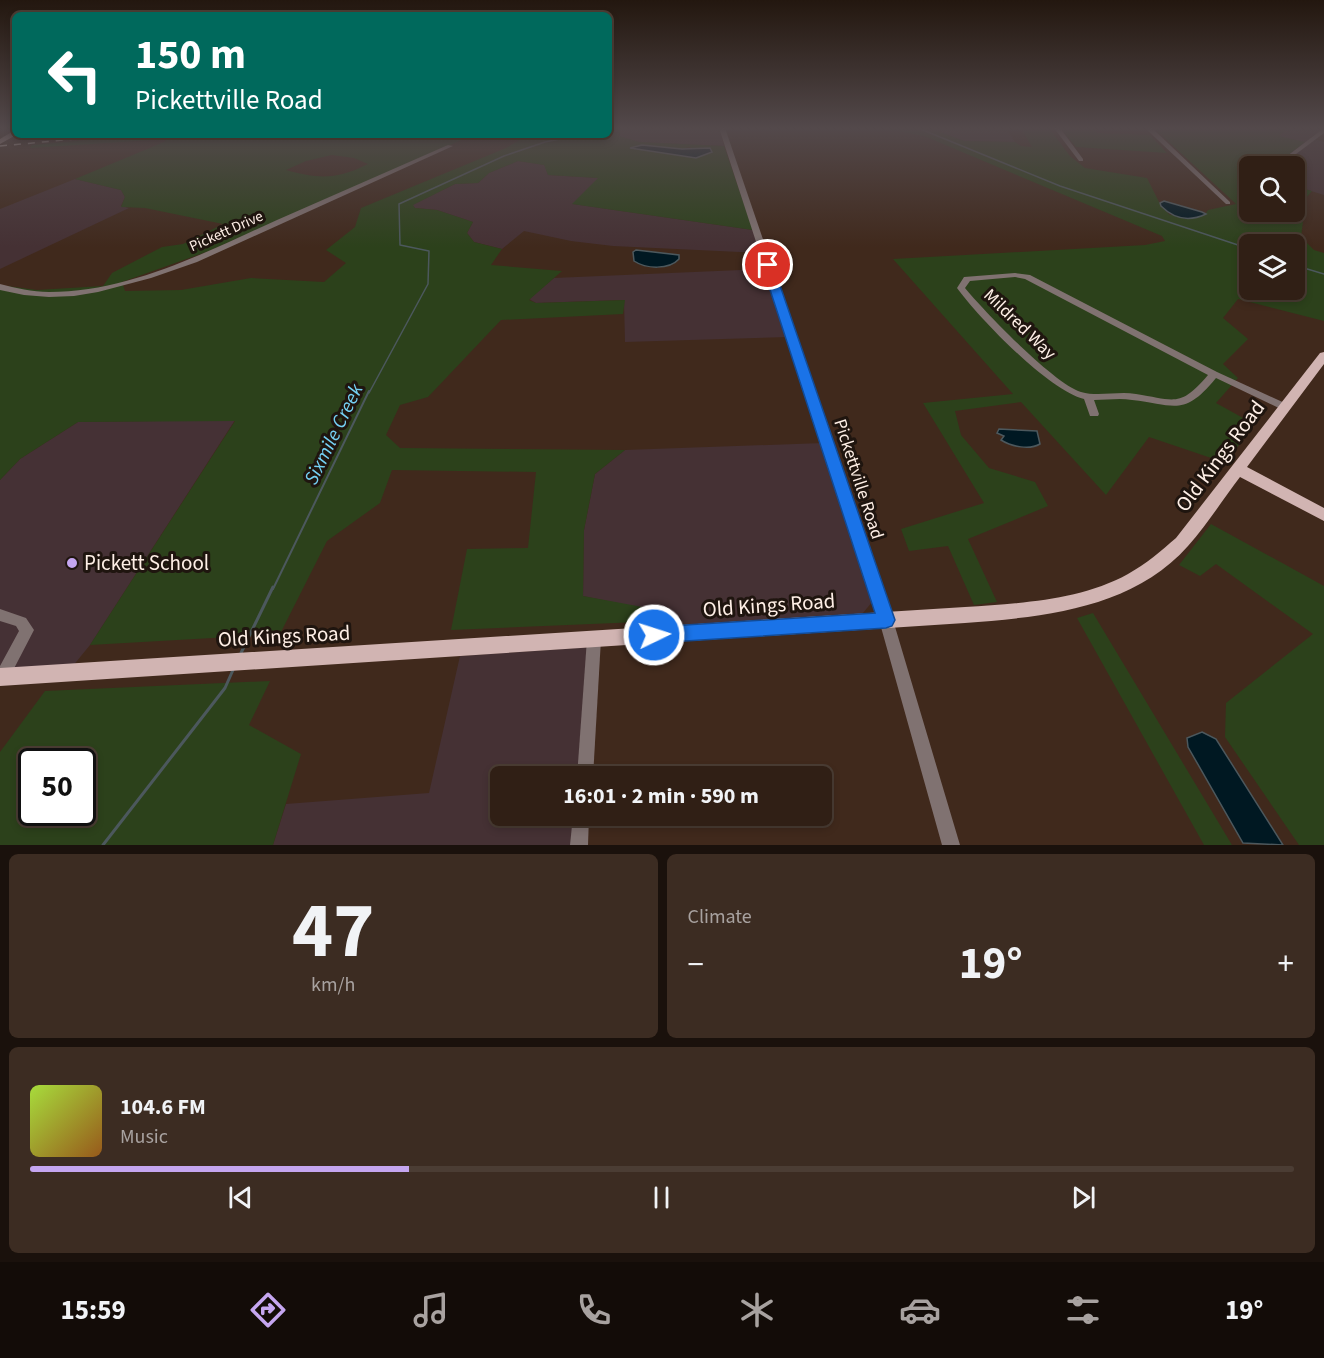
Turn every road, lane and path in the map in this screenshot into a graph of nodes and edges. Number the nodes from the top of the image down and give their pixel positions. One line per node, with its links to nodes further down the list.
1 (402, 167): 5 (street, Pickett Drive)
2 (735, 167): 14 (street, Pickettville Road)
3 (1190, 167): 4 (street)
4 (1228, 203)
5 (0, 287)
6 (1324, 356): 9 (main road, Old Kings Road)
7 (1214, 374): 8 (street, Mildred Way); 8 (street, Mildred Way); 9 (street, Mildred Way)
8 (1088, 396): 10 (street)
9 (1285, 407): 11 (main road, Old Kings Road)
10 (1094, 414)
11 (1238, 469): 12 (main road); 14 (main road, Old Kings Road)
12 (1324, 515)
13 (0, 615): 16 (street)
14 (886, 620): 15 (main road, Old Kings Road); 20 (street, Pickettville Road)
15 (594, 639): 16 (main road, Old Kings Road); 17 (street)
16 (1, 677)
17 (586, 766)
18 (580, 826): 19 (street)
19 (579, 845)
20 (951, 845)

